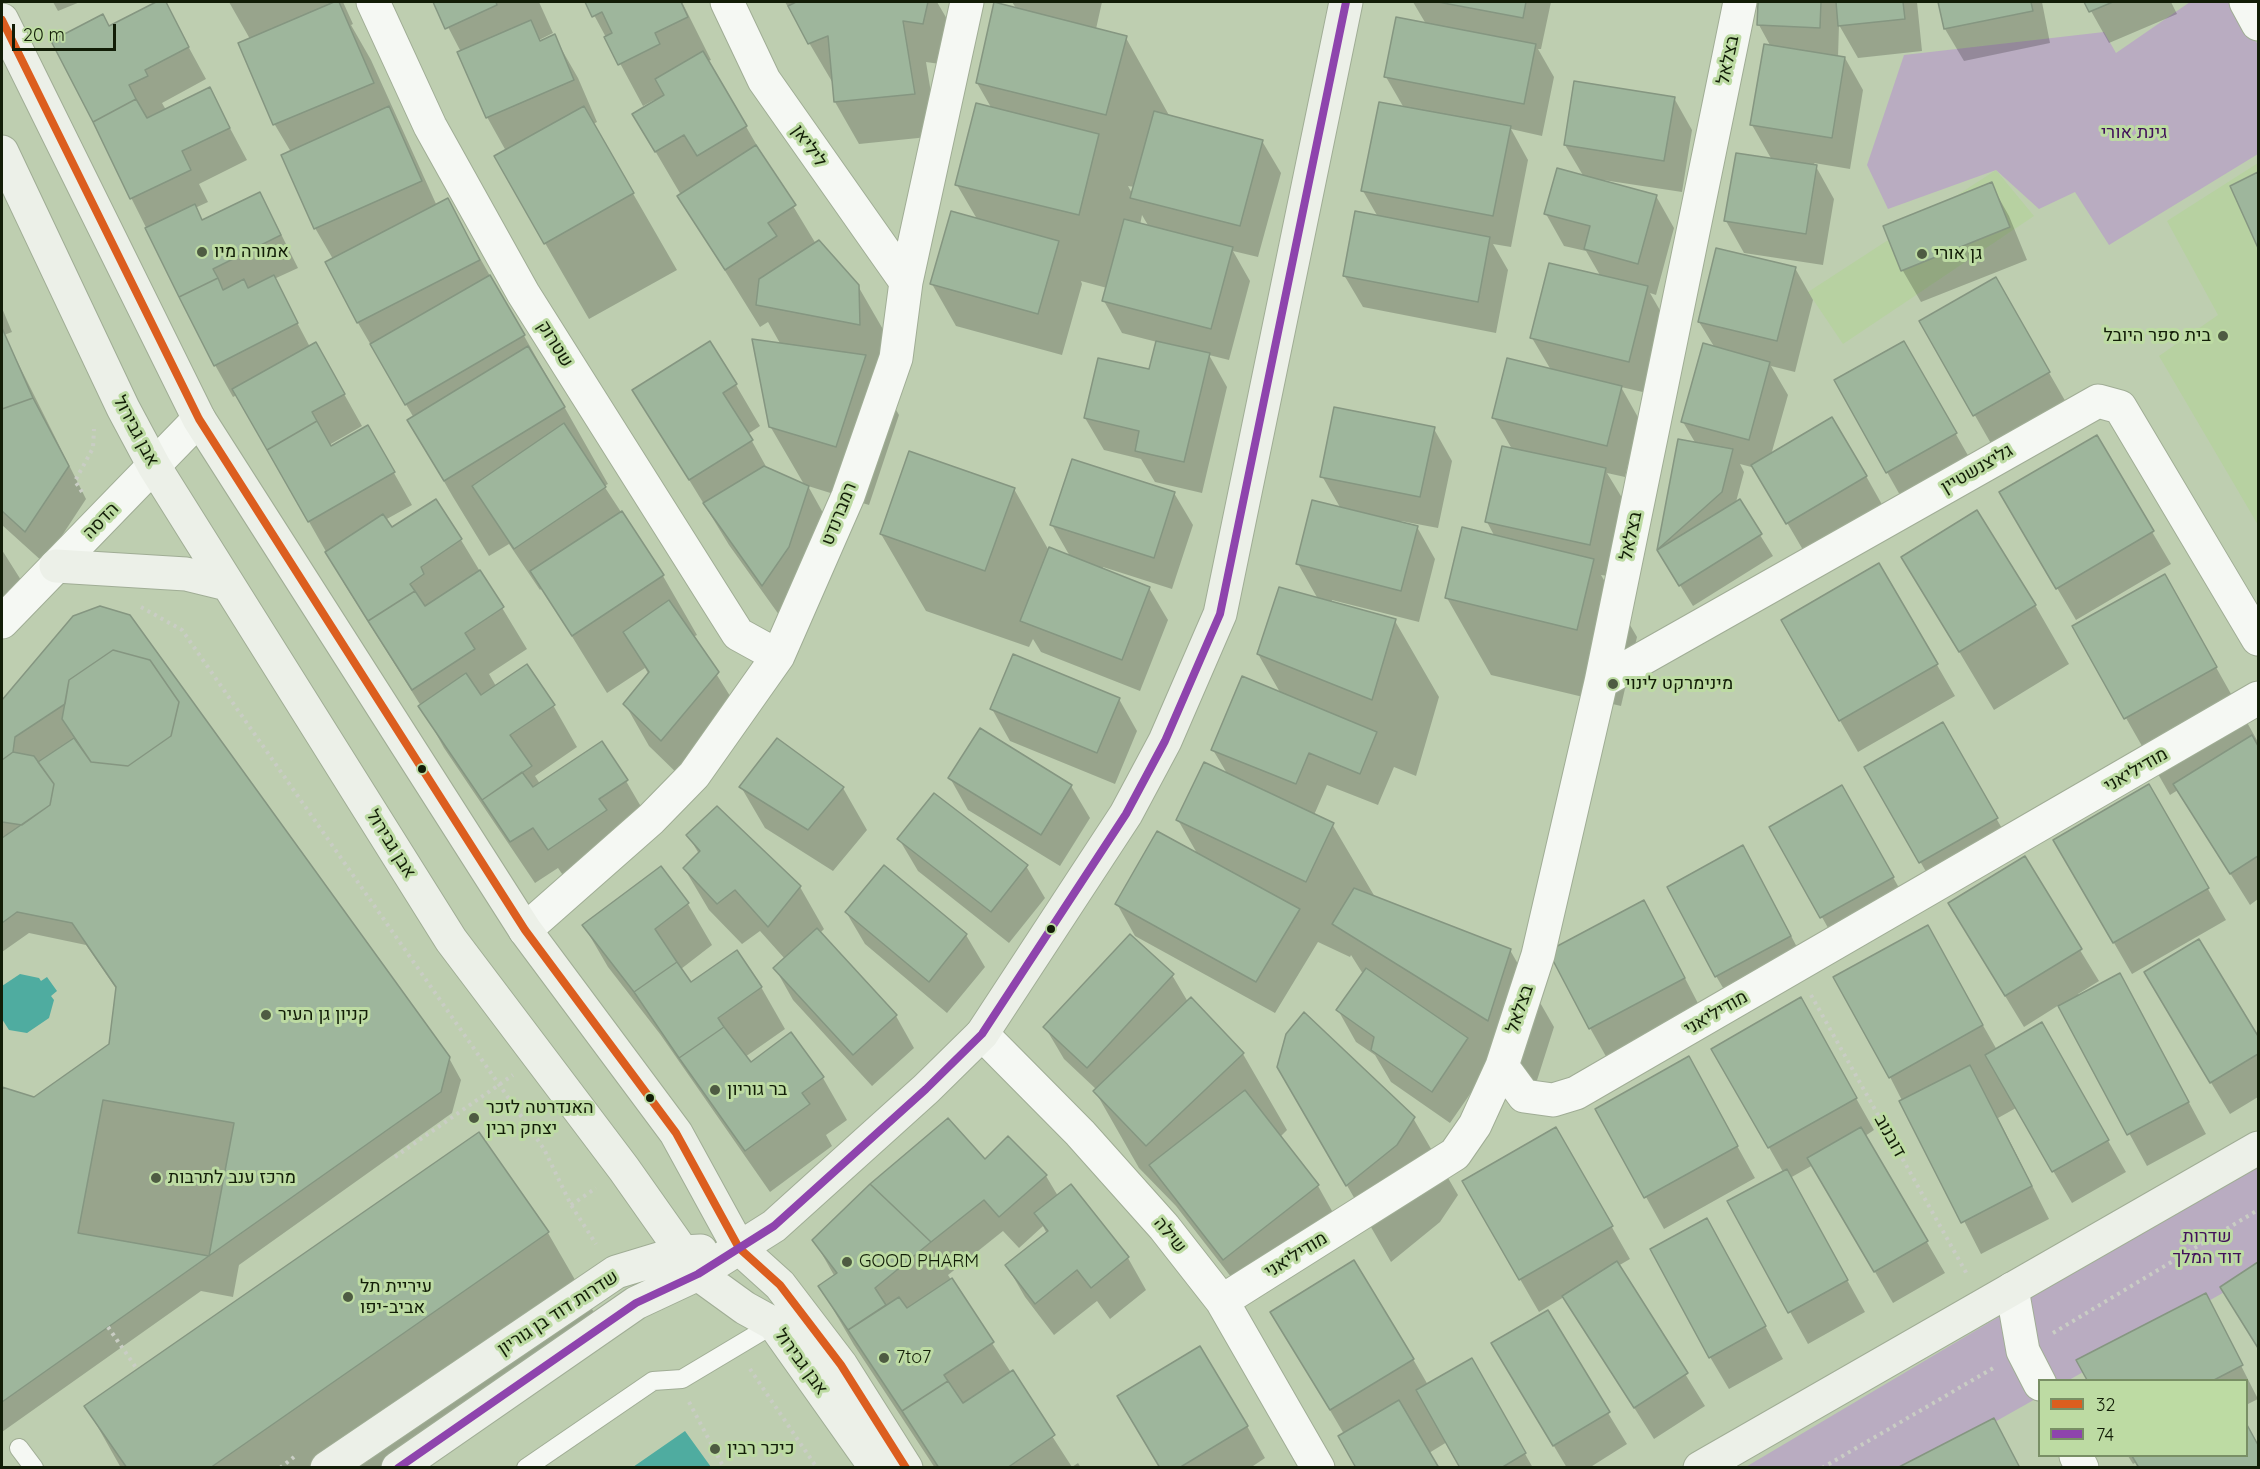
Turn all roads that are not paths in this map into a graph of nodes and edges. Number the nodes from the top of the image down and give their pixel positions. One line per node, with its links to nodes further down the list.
1 (373, 2): 17 (street, שטרוק)
2 (727, 2): 10 (street, ליליאן)
3 (967, 2): 10 (street, רמברנדט)
4 (1346, 2): 21 (main road)
5 (1740, 2): 18 (street, בצלאל)
6 (2246, 2): 8 (street)
7 (2, 20): 11 (main road, אבן גבירול)
8 (2259, 24)
9 (2, 152): 12 (main road, אבן גבירול)
10 (906, 282): 17 (street, רמברנדט)
11 (199, 419): 12 (street, הדסה); 20 (main road, אבן גבירול)
12 (154, 466): 13 (street, הדסה); 14 (main road, אבן גבירול)
13 (56, 566): 14 (main road); 15 (street, הדסה)
14 (227, 584): 25 (main road, אבן גבירול)
15 (2, 622)
16 (2259, 639): 18 (street, גליצנשטיין)
17 (778, 656): 20 (street, רמברנדט)
18 (1601, 682): 22 (street, בצלאל)
19 (2259, 699): 22 (street, מודיליאני)
20 (525, 930): 24 (main road, אבן גבירול)
21 (982, 1034): 24 (main road); 27 (street, שילה)
22 (1502, 1066): 27 (street, מודיליאני)
23 (2259, 1148): 26 (main road)
24 (739, 1248): 25 (main road, שדרות דוד בן גוריון); 36 (main road, אבן גבירול)
25 (690, 1263): 28 (main road, אבן גבירול); 32 (main road, שדרות דוד בן גוריון); 33 (main road, שדרות דוד בן גוריון)
26 (1998, 1297): 29 (street); 38 (main road)
27 (1222, 1302): 37 (street, שילה)
28 (774, 1324): 34 (lane); 35 (main road, אבן גבירול)
29 (2038, 1380)
30 (29, 1467): 31 (lane)
31 (34, 1467)
32 (327, 1467)
33 (398, 1467)
34 (526, 1467)
35 (876, 1467)
36 (906, 1467)
37 (1318, 1467)
38 (1700, 1467)

